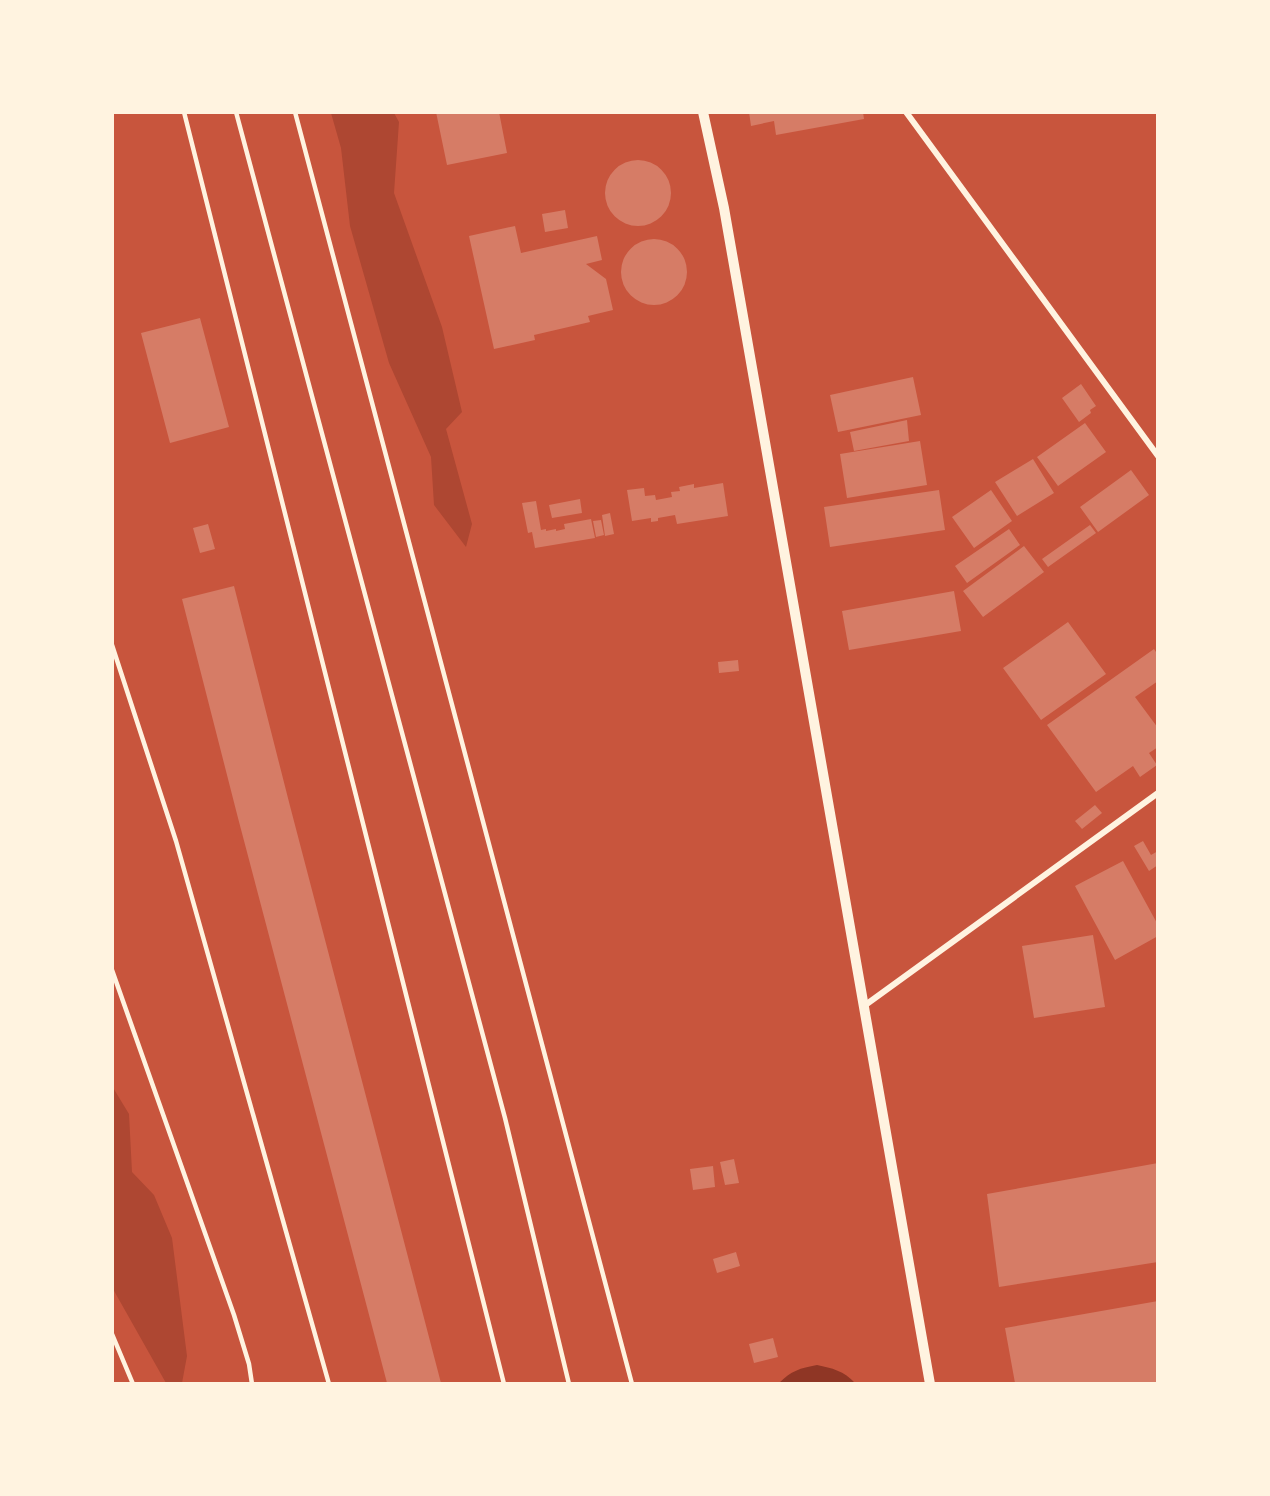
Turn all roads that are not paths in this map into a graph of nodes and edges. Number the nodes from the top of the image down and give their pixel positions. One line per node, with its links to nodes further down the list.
1 (183, 112): 15 (lane)
2 (236, 112): 16 (lane)
3 (295, 112): 17 (lane)
4 (704, 112): 10 (street)
5 (906, 112): 6 (street)
6 (1158, 456)
7 (112, 645): 14 (lane)
8 (1158, 794): 10 (street)
9 (112, 970): 13 (lane)
10 (864, 1006): 18 (street)
11 (112, 1334): 12 (lane)
12 (134, 1383)
13 (252, 1383)
14 (329, 1383)
15 (504, 1383)
16 (569, 1383)
17 (632, 1383)
18 (930, 1383)

